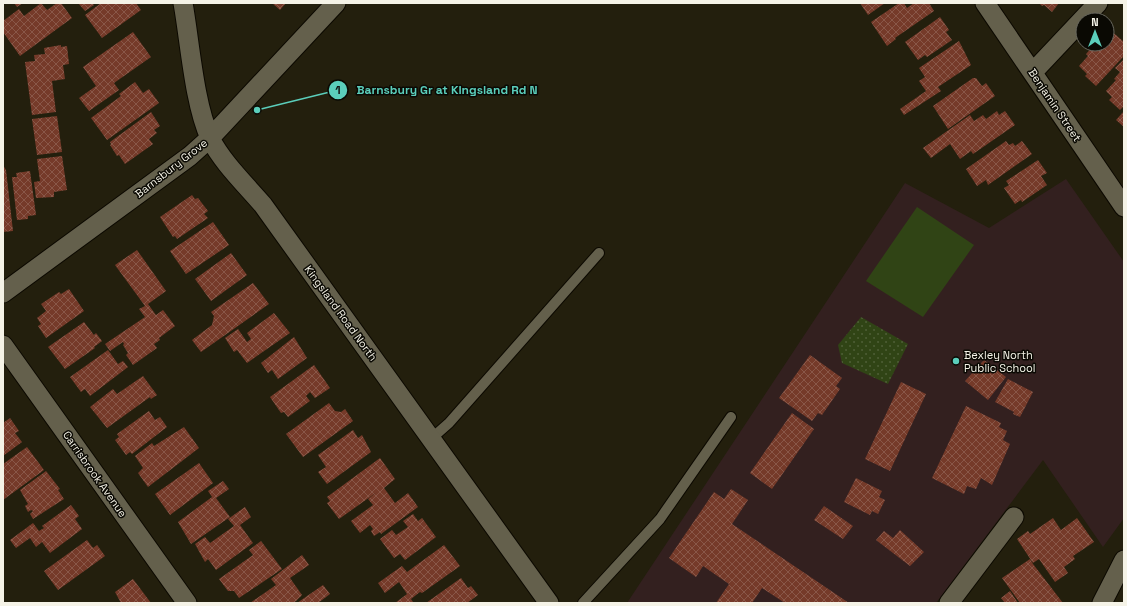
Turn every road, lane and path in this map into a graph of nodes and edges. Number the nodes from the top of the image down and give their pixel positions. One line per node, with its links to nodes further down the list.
1 (183, 3): 6 (street, Kingsland Road North)
2 (336, 3): 6 (street, Barnsbury Grove)
3 (985, 3): 5 (street, Benjamin Street)
4 (1098, 3): 5 (street)
5 (1033, 72): 7 (street, Benjamin Street)
6 (210, 138): 9 (street, Barnsbury Grove); 12 (street, Kingsland Road North)
7 (1124, 207)
8 (599, 253): 12 (lane)
9 (3, 293)
10 (3, 345): 15 (street, Carrisbrook Avenue)
11 (731, 417): 17 (lane)
12 (432, 438): 16 (street, Kingsland Road North)
13 (1014, 517): 18 (street)
14 (1124, 560): 19 (street)
15 (187, 603)
16 (550, 603)
17 (583, 603)
18 (949, 603)
19 (1102, 603)

